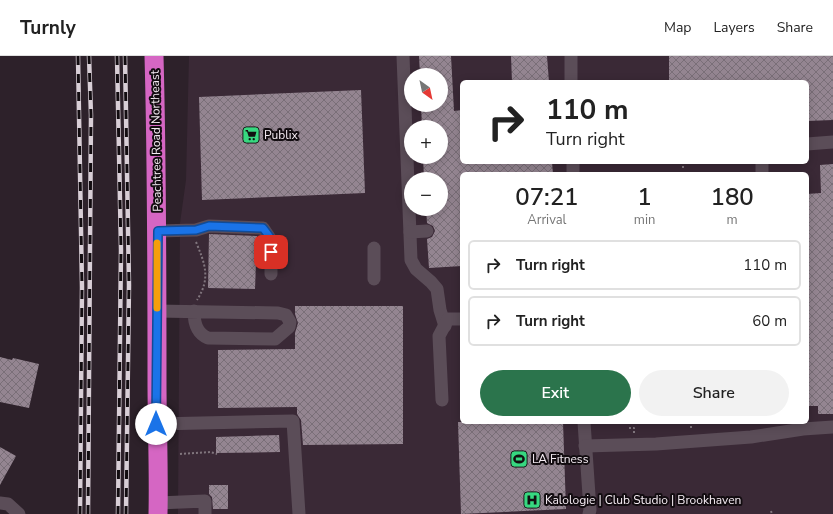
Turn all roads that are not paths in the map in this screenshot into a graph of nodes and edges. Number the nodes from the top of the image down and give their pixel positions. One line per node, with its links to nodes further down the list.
1 (154, 56): 7 (highway, Peachtree Road Northeast)
2 (403, 56): 9 (street)
3 (571, 56): 4 (street)
4 (571, 80)
5 (833, 142): 6 (street)
6 (809, 144)
7 (158, 231): 11 (street); 14 (highway, Peachtree Road Northeast)
8 (427, 231): 9 (street)
9 (410, 232): 16 (street)
10 (374, 248): 12 (street)
11 (271, 274)
12 (374, 279)
13 (194, 308): 13 (street); 14 (street)
14 (157, 311): 18 (highway, Peachtree Road Northeast)
15 (460, 319): 16 (street)
16 (445, 326): 17 (street)
17 (442, 400)
18 (156, 424): 23 (highway, Peachtree Road Northeast); 27 (street)
19 (584, 424): 21 (street)
20 (833, 427): 21 (street)
21 (585, 446): 24 (street)
22 (0, 504): 25 (street)
23 (158, 509): 26 (street)
24 (590, 513)
25 (19, 514)
26 (204, 514)
27 (299, 514)

